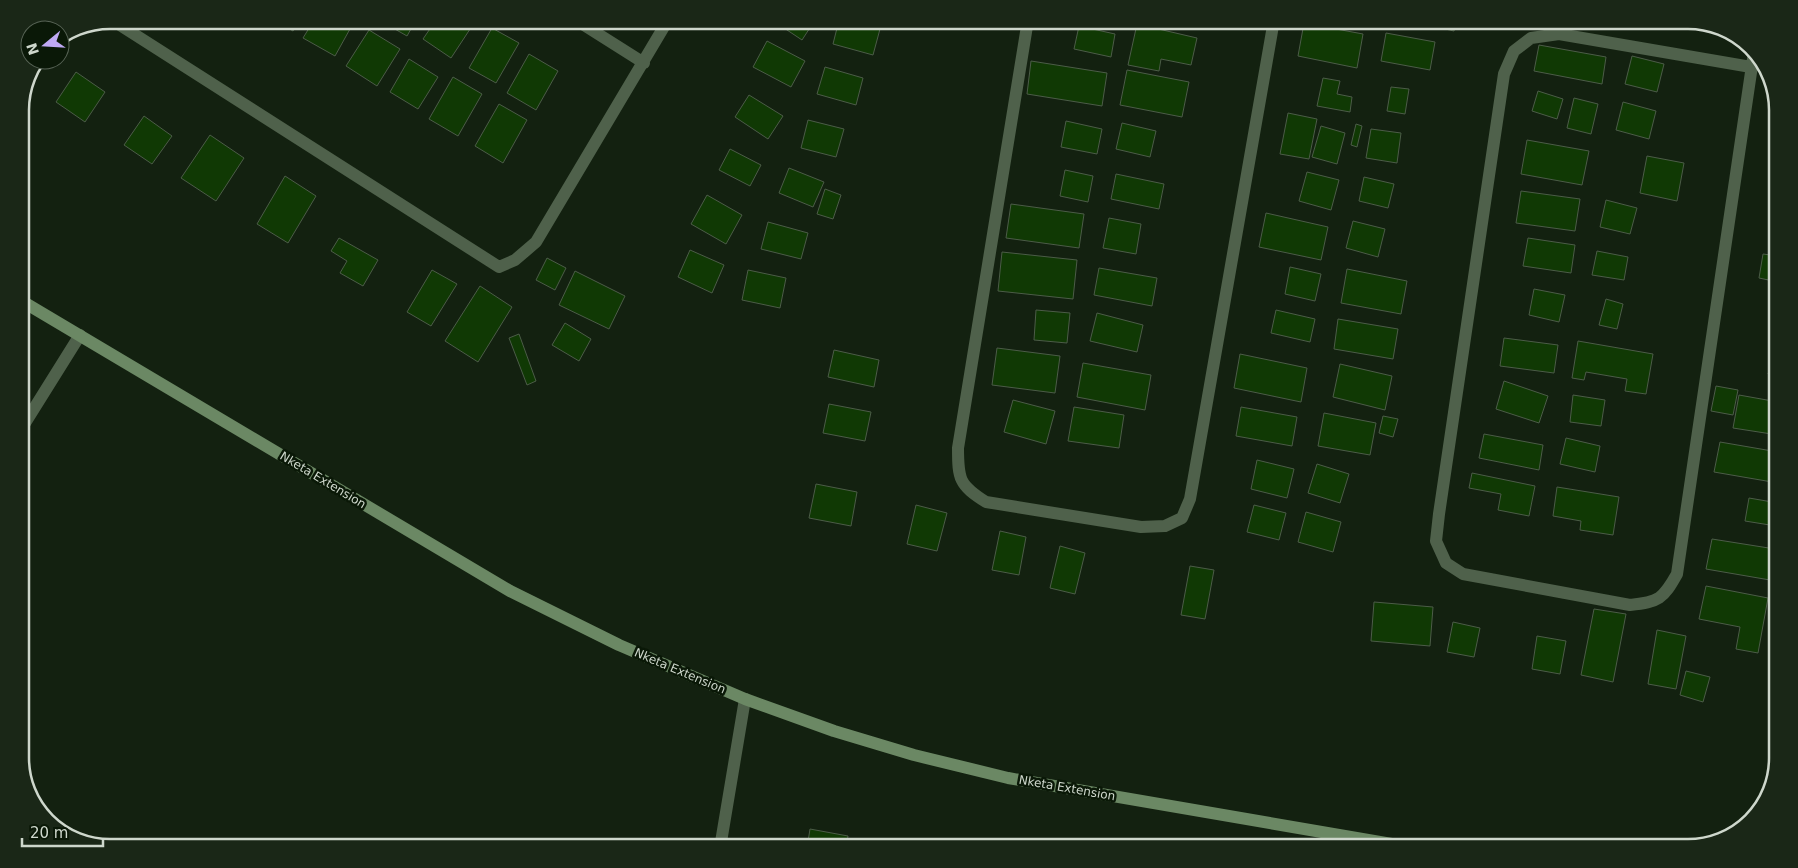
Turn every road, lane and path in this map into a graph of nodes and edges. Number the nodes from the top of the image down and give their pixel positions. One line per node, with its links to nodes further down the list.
1 (126, 29): 7 (street)
2 (590, 29): 7 (street)
3 (663, 29): 7 (street)
4 (1027, 29): 5 (street)
5 (1272, 29)
6 (1752, 60): 8 (street)
7 (644, 63)
8 (1751, 67): 8 (street)
9 (29, 305): 10 (street, Nketa Extension)
10 (80, 335): 11 (street); 12 (street, Nketa Extension)
11 (29, 417)
12 (746, 699): 13 (street); 14 (street, Nketa Extension)
13 (722, 839)
14 (1363, 839)

